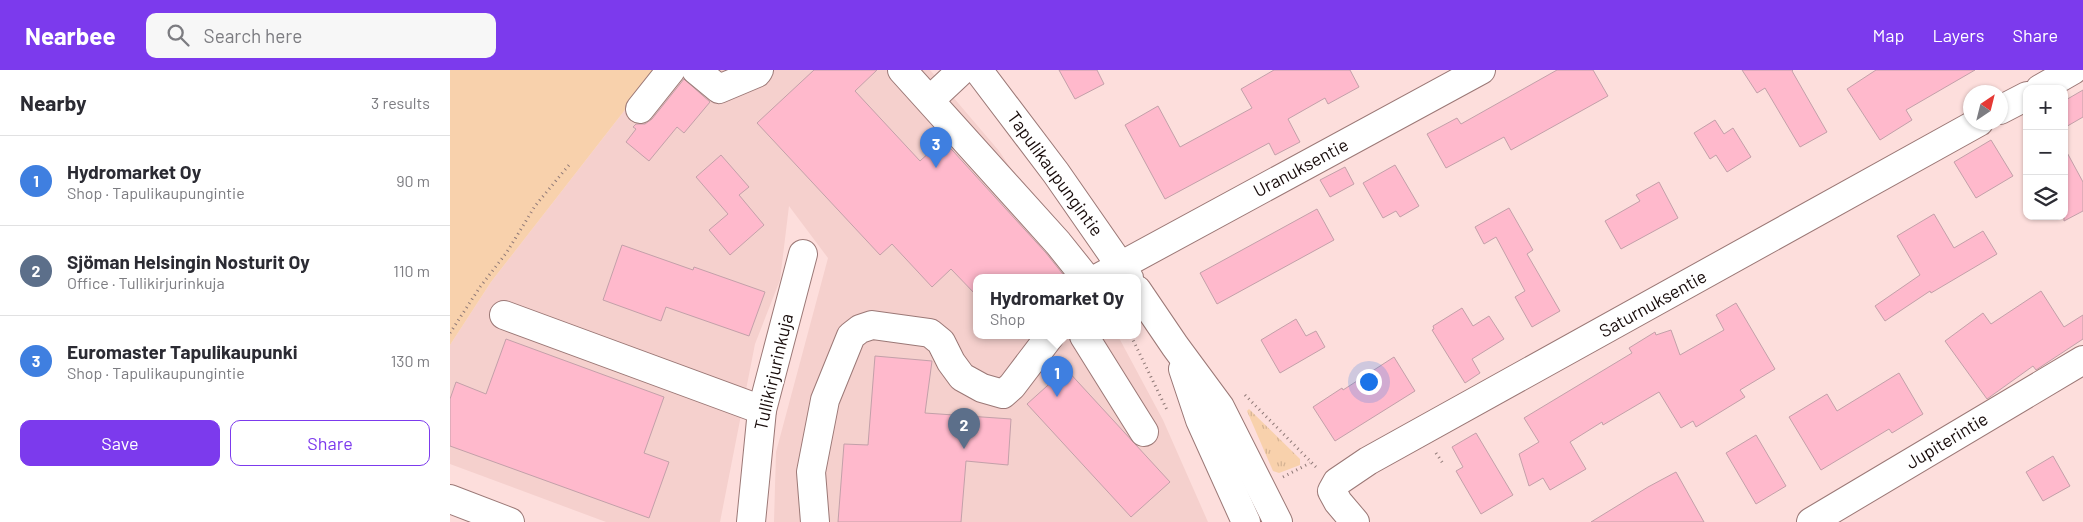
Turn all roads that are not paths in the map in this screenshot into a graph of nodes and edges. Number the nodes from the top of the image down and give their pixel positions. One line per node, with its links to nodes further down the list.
1 (696, 70): 2 (street)
2 (759, 70)
3 (902, 70): 11 (street)
4 (962, 70): 11 (street)
5 (978, 70): 17 (street, Tapulikaupungintie)
6 (1481, 70): 17 (street, Uranuksentie)
7 (2073, 70): 9 (street)
8 (668, 71): 13 (street)
9 (2047, 85)
10 (2023, 98): 12 (street)
11 (930, 100): 16 (street)
12 (2008, 106)
13 (640, 108)
14 (1965, 130): 32 (street, Saturnuksentie)
15 (803, 254): 24 (street, Tullikirjurinkuja)
16 (1083, 274)
17 (1116, 274)
18 (1141, 296): 22 (street)
19 (504, 316): 24 (street)
20 (1048, 339): 29 (street)
21 (1086, 339): 25 (street)
22 (1175, 346): 30 (street); 31 (street)
23 (2083, 360): 33 (street, Jupiterintie)
24 (762, 410): 28 (street, Tullikirjurinkuja)
25 (1144, 432)
26 (450, 499): 27 (street)
27 (510, 522)
28 (751, 522)
29 (815, 522)
30 (1246, 522)
31 (1278, 522)
32 (1355, 522)
33 (1812, 522)

